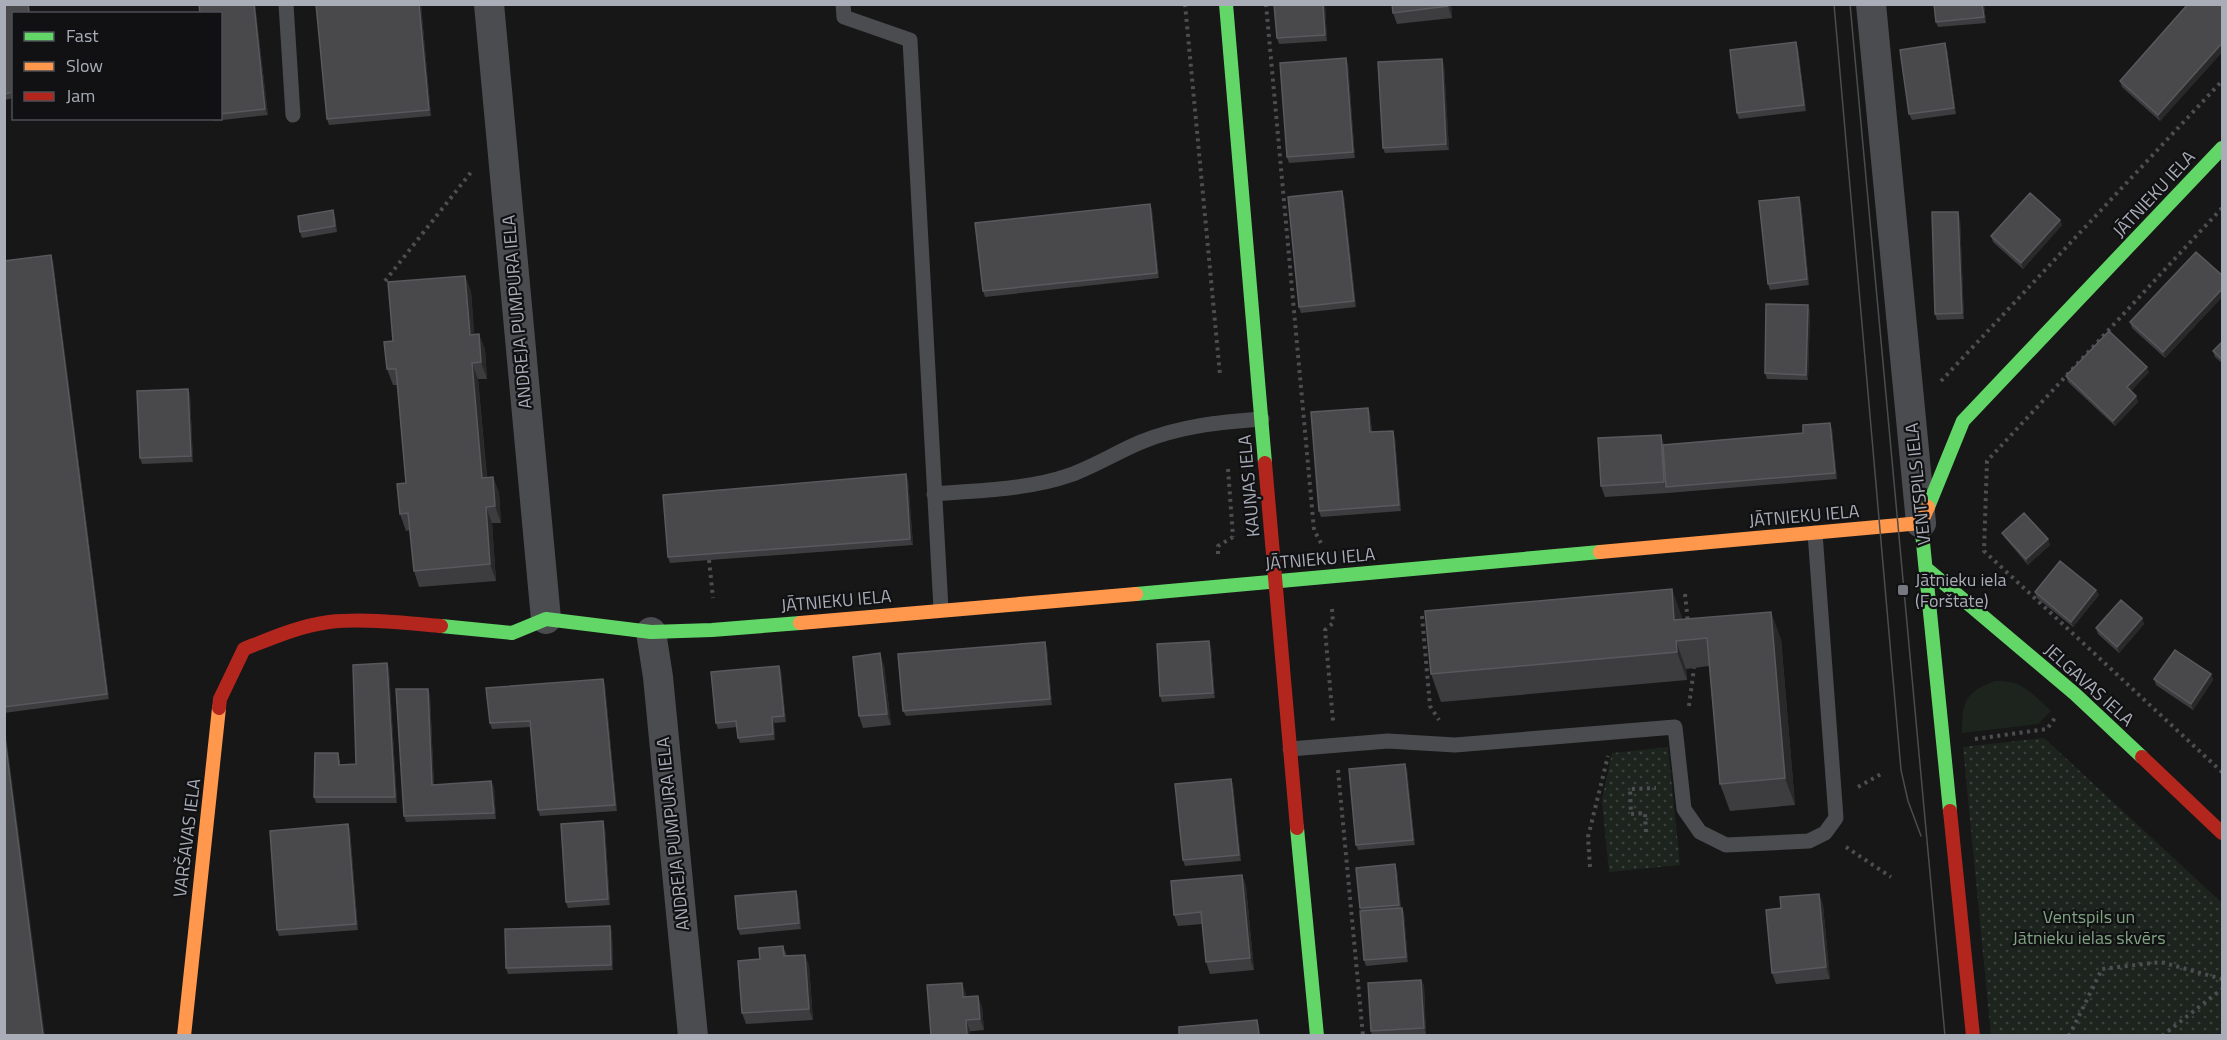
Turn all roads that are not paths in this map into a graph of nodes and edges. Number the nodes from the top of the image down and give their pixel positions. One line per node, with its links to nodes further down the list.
1 (286, 4): 6 (lane)
2 (489, 4): 15 (street, ANDREJA PUMPURA IELA)
3 (843, 4): 9 (lane)
4 (1226, 4): 8 (street, KAUŅAS IELA)
5 (1871, 4): 10 (street, VENTSPILS IELA)
6 (293, 115)
7 (2223, 148): 10 (street, JĀTNIEKU IELA)
8 (1262, 419): 9 (lane); 13 (street, KAUŅAS IELA)
9 (934, 494): 14 (lane)
10 (1921, 523): 11 (street, JĀTNIEKU IELA); 12 (street, VENTSPILS IELA)
11 (1815, 533): 13 (street, JĀTNIEKU IELA); 18 (lane)
12 (1927, 569): 19 (street, JELGAVAS IELA); 23 (street, VENTSPILS IELA)
13 (1275, 581): 14 (street, JĀTNIEKU IELA); 18 (street, KAUŅAS IELA)
14 (941, 609): 16 (street, JĀTNIEKU IELA)
15 (546, 619): 16 (street, JĀTNIEKU IELA); 17 (street, JĀTNIEKU IELA)
16 (651, 633): 21 (street, ANDREJA PUMPURA IELA)
17 (244, 649): 20 (street, VARŠAVAS IELA)
18 (1290, 749): 22 (street, KAUŅAS IELA)
19 (2223, 833)
20 (184, 1035)
21 (693, 1035)
22 (1317, 1035)
23 (1973, 1035)

